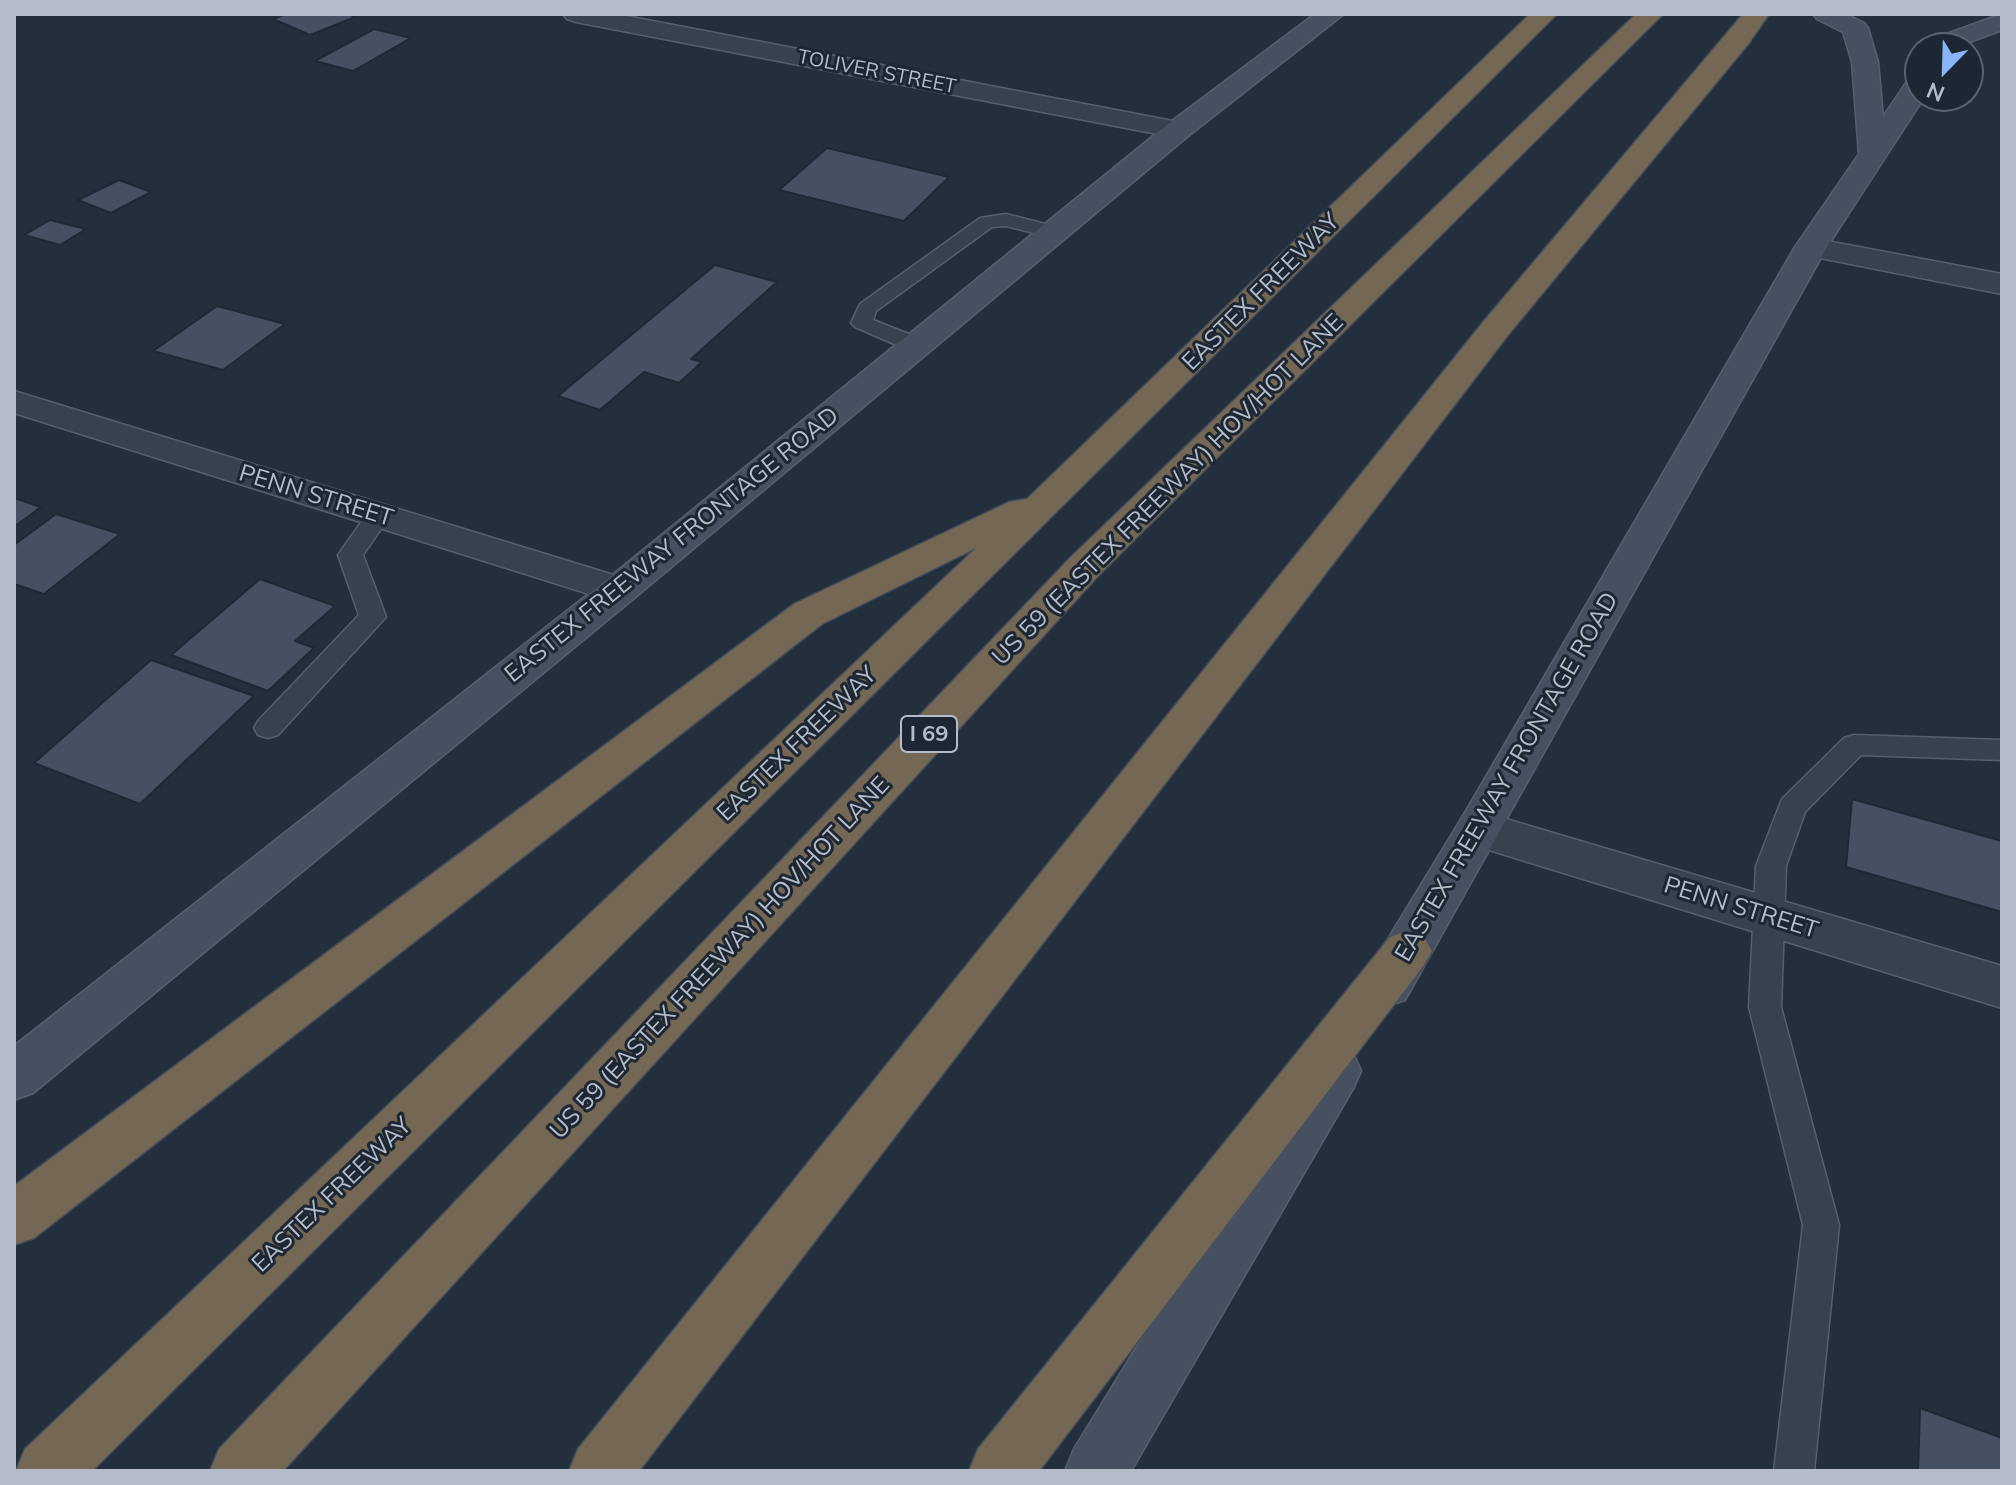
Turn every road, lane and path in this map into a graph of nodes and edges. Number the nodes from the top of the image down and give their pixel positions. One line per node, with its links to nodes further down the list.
1 (576, 14): 10 (street, TOLIVER STREET)
2 (1331, 14): 10 (main road, EASTEX FREEWAY FRONTAGE ROAD)
3 (1544, 14): 17 (highway, EASTEX FREEWAY)
4 (1826, 14): 11 (main road)
5 (1646, 18): 29 (highway, US 59 (EASTEX FREEWAY) HOV/HOT LANE / I 69)
6 (2002, 21): 8 (main road)
7 (1748, 26): 30 (highway)
8 (1976, 32)
9 (1904, 106): 11 (main road, EASTEX FREEWAY FRONTAGE ROAD)
10 (1178, 130): 12 (main road, EASTEX FREEWAY FRONTAGE ROAD)
11 (1872, 152): 13 (main road, EASTEX FREEWAY FRONTAGE ROAD)
12 (1054, 232): 15 (main road, EASTEX FREEWAY FRONTAGE ROAD); 15 (lane)
13 (1811, 247): 14 (street); 22 (main road, EASTEX FREEWAY FRONTAGE ROAD)
14 (2002, 284)
15 (916, 345): 19 (main road, EASTEX FREEWAY FRONTAGE ROAD)
16 (14, 402): 18 (street, PENN STREET)
17 (1056, 493): 27 (highway); 28 (highway, EASTEX FREEWAY)
18 (378, 516): 19 (street, PENN STREET); 20 (lane)
19 (619, 590): 26 (main road, EASTEX FREEWAY FRONTAGE ROAD)
20 (268, 728)
21 (2002, 750): 23 (lane)
22 (1479, 829): 23 (street, PENN STREET); 24 (main road, EASTEX FREEWAY FRONTAGE ROAD)
23 (1767, 916): 25 (street, PENN STREET); 33 (lane)
24 (1407, 951): 31 (highway); 32 (main road, EASTEX FREEWAY FRONTAGE ROAD)
25 (2002, 987)
26 (14, 1077)
27 (14, 1219)
28 (47, 1471)
29 (241, 1471)
30 (600, 1471)
31 (1000, 1471)
32 (1096, 1471)
33 (1794, 1471)

